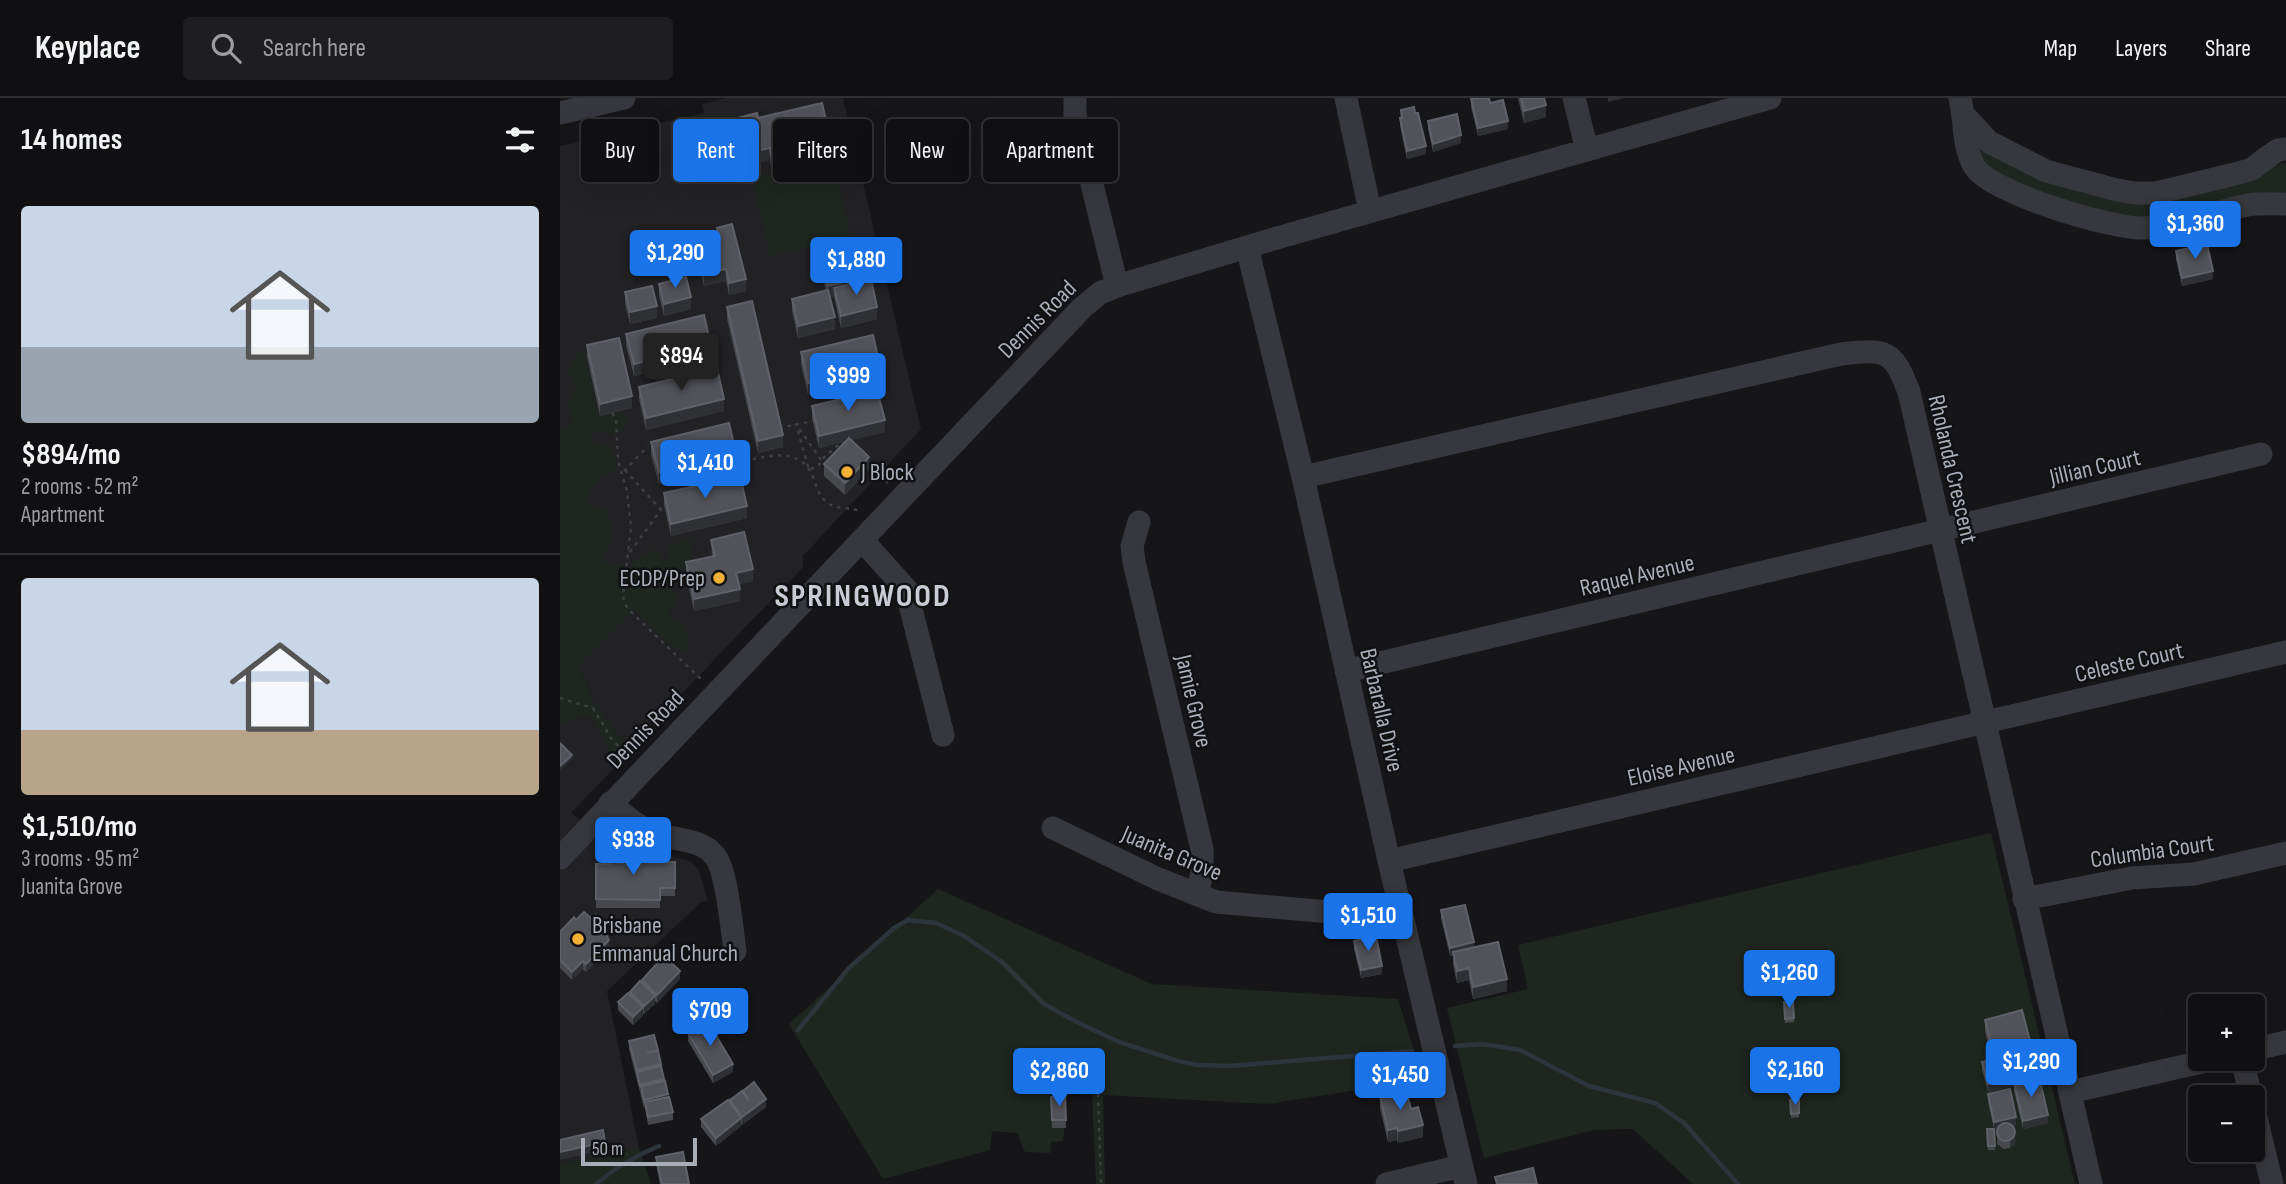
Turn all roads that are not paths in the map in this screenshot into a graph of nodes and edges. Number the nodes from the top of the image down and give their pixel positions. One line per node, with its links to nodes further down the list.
1 (624, 98): 7 (street)
2 (1075, 98): 13 (street)
3 (1346, 98): 11 (street)
4 (1574, 98): 9 (street)
5 (1770, 98): 9 (street, Dennis Road)
6 (1962, 107): 8 (street); 10 (street)
7 (560, 113)
8 (2286, 149)
9 (1587, 150): 11 (street, Dennis Road)
10 (2286, 204)
11 (1370, 211): 12 (street, Dennis Road)
12 (1247, 247): 13 (street, Dennis Road); 15 (street, Barbaralla Drive)
13 (1117, 286): 18 (street, Dennis Road)
14 (2261, 454): 17 (street, Jillian Court)
15 (1303, 477): 17 (street, Rholanda Crescent); 20 (street, Barbaralla Drive)
16 (1139, 522): 28 (street, Jamie Grove)
17 (1940, 531): 20 (street, Raquel Avenue); 21 (street, Rholanda Crescent)
18 (862, 540): 22 (street); 23 (street, Dennis Road)
19 (2286, 652): 21 (street, Celeste Court)
20 (1346, 671): 27 (street, Barbaralla Drive)
21 (1984, 722): 27 (street, Eloise Avenue); 29 (street, Rholanda Crescent)
22 (943, 735)
23 (610, 803): 26 (street, Dennis Road); 31 (street)
24 (1054, 828): 28 (street, Juanita Grove)
25 (2286, 853): 29 (street, Columbia Court)
26 (560, 858)
27 (1390, 861): 30 (street, Barbaralla Drive)
28 (1197, 894): 30 (street, Juanita Grove)
29 (2024, 900): 35 (street, Rholanda Crescent)
30 (1401, 911): 37 (street, Barbaralla Drive)
31 (736, 951)
32 (2286, 1042): 33 (street)
33 (2265, 1047)
34 (2188, 1065): 35 (street)
35 (2070, 1092): 39 (street, Rholanda Crescent)
36 (2265, 1154): 40 (street)
37 (1463, 1175): 38 (street)
38 (1387, 1184)
39 (2091, 1184)
40 (2272, 1184)

